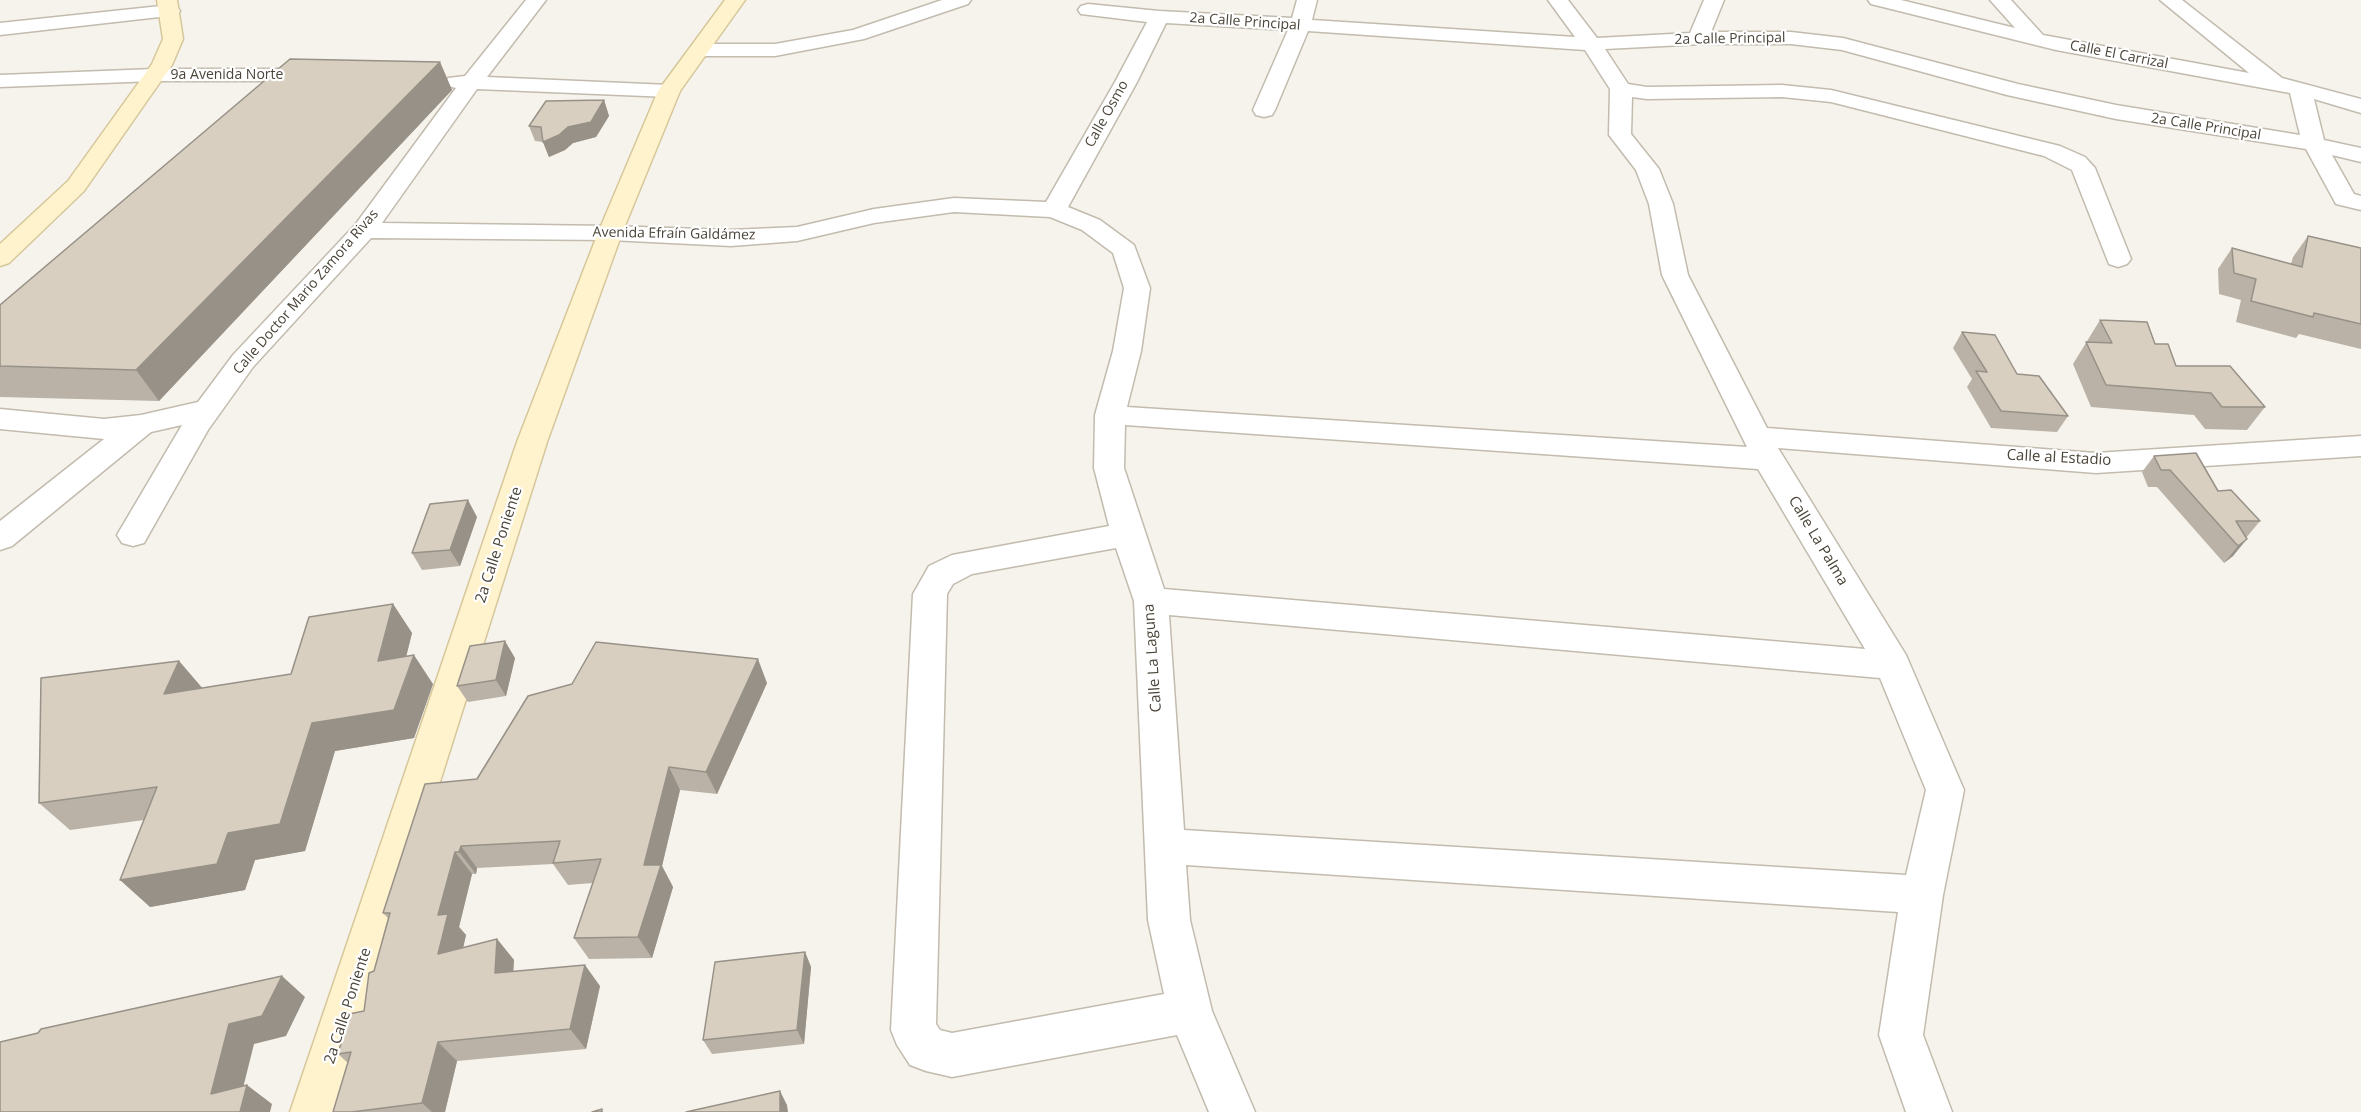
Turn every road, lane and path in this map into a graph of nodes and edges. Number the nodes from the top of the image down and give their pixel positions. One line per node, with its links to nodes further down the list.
1 (536, 0): 25 (street, Calle Doctor Mario Zamora Rivas)
2 (735, 0): 19 (street, 2a Calle Poniente)
3 (961, 0): 19 (street)
4 (1307, 0): 14 (street)
5 (1558, 0): 18 (street)
6 (1714, 0): 16 (street)
7 (1878, 0): 13 (street, Calle El Carrizal)
8 (2000, 0): 17 (street)
9 (2170, 0): 26 (street)
10 (169, 5): 15 (street); 21 (street)
11 (1088, 10): 12 (street, 2a Calle Principal)
12 (1159, 17): 14 (street, 2a Calle Principal); 35 (street, Calle Osmo)
13 (1977, 25): 17 (street, Calle El Carrizal); 20 (street)
14 (1300, 26): 18 (street, 2a Calle Principal); 31 (street)
15 (0, 28)
16 (1698, 38): 18 (street, 2a Calle Principal); 20 (street, 2a Calle Principal)
17 (2037, 39): 26 (street, Calle El Carrizal)
18 (1591, 44): 28 (street)
19 (699, 50): 29 (street, 2a Calle Poniente)
20 (1947, 71): 32 (street, 2a Calle Principal)
21 (154, 75): 22 (street, 9a Avenida Norte); 23 (street, 9a Avenida Norte); 38 (street)
22 (340, 75)
23 (0, 81)
24 (439, 81): 25 (street)
25 (471, 83): 29 (street); 36 (street, Calle Doctor Mario Zamora Rivas)
26 (2277, 84): 27 (street, Calle El Carrizal)
27 (2300, 88): 30 (street, Calle El Carrizal); 32 (street)
28 (1621, 89): 39 (street); 45 (street, Calle La Palma)
29 (669, 92): 37 (street, 2a Calle Poniente)
30 (2361, 106)
31 (1264, 110)
32 (2314, 144): 33 (street, 2a Calle Principal); 34 (street)
33 (2361, 155)
34 (2361, 203)
35 (1053, 210): 37 (street, Avenida Efraín Galdámez); 41 (street, Calle La Laguna)
36 (364, 230): 37 (street, Avenida Efraín Galdámez); 40 (street, Calle Doctor Mario Zamora Rivas)
37 (610, 233): 54 (street, 2a Calle Poniente)
38 (0, 258)
39 (2118, 259)
40 (207, 410): 43 (street); 47 (street, Calle Doctor Mario Zamora Rivas)
41 (1110, 415): 45 (street, Calle al Estadio); 46 (street, Calle La Laguna)
42 (0, 419): 43 (street)
43 (141, 425): 48 (street)
44 (2361, 446): 45 (street, Calle al Estadio)
45 (1763, 448): 50 (street, Calle La Palma)
46 (1128, 534): 49 (street, Calle La Laguna); 53 (street)
47 (133, 535)
48 (0, 538)
49 (1151, 601): 50 (street); 51 (street, Calle La Laguna)
50 (1893, 665): 52 (street, Calle La Palma)
51 (1165, 846): 52 (street); 53 (street, Calle La Laguna)
52 (1922, 895): 56 (street, Calle La Palma)
53 (1190, 1011): 55 (street, Calle La Laguna)
54 (313, 1112)
55 (1232, 1112)
56 (1929, 1112)

